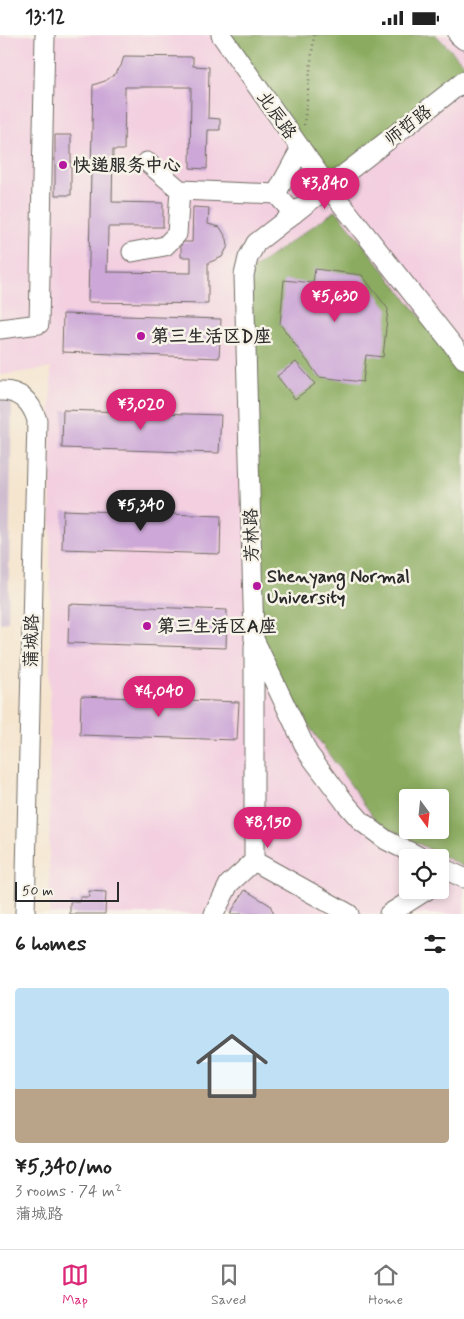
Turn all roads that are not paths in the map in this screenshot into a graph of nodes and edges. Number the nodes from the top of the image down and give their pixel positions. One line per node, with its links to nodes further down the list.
1 (45, 35): 13 (street)
2 (221, 35): 6 (street, 北辰路)
3 (458, 35): 4 (street)
4 (464, 41)
5 (464, 81): 8 (street, 师哲路)
6 (301, 148): 8 (street, 北辰路); 10 (street)
7 (147, 162): 9 (street)
8 (328, 187): 11 (street, 芳林路); 14 (street, 北辰路)
9 (180, 190): 10 (street); 12 (street)
10 (276, 194): 11 (street)
11 (294, 214): 16 (street, 芳林路)
12 (132, 252)
13 (0, 329)
14 (464, 359)
15 (0, 391): 20 (street, 蒲城路)
16 (254, 639): 17 (street, 芳林路); 18 (street)
17 (404, 849)
18 (254, 861): 21 (street); 22 (street)
19 (413, 899): 23 (street)
20 (25, 914)
21 (214, 914)
22 (349, 914)
23 (389, 914)

